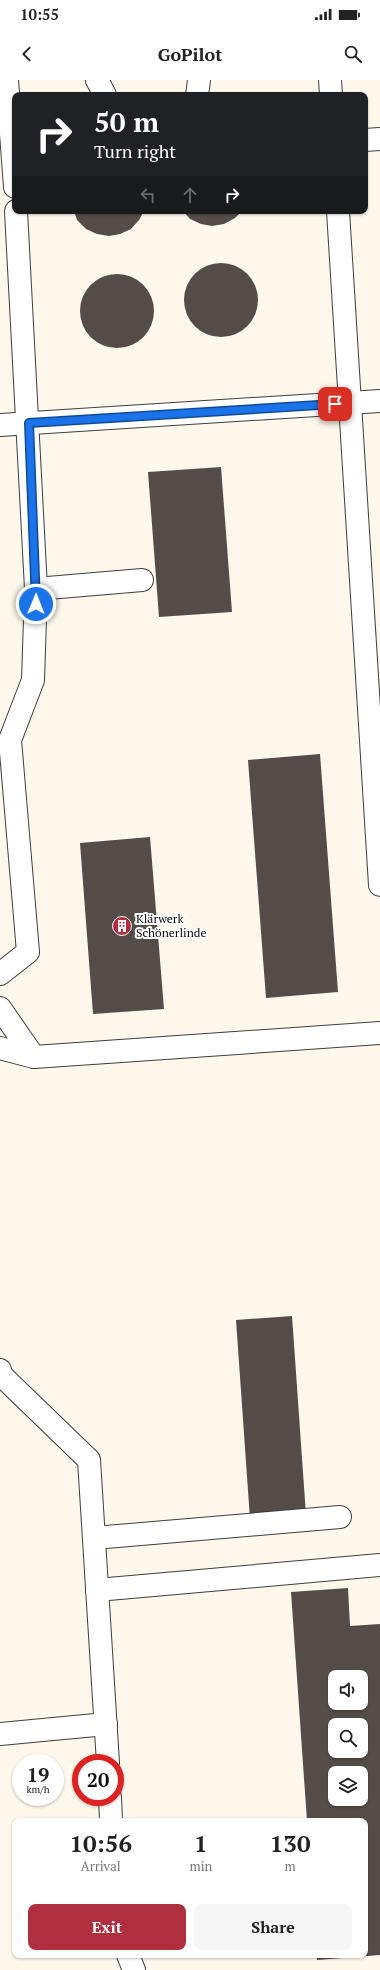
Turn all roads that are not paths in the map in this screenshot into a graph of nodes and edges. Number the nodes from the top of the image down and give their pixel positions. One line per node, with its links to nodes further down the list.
1 (7, 80): 10 (lane)
2 (97, 80): 5 (lane)
3 (199, 80): 6 (lane)
4 (330, 80): 7 (lane)
5 (103, 92)
6 (197, 92)
7 (331, 92)
8 (380, 139): 9 (lane)
9 (368, 140)
10 (12, 147)
11 (16, 214): 15 (lane)
12 (338, 214): 14 (lane)
13 (380, 401): 14 (lane)
14 (350, 403): 15 (lane); 19 (lane)
15 (29, 423): 16 (lane); 18 (lane)
16 (0, 425)
17 (142, 580): 18 (lane)
18 (36, 589): 21 (lane)
19 (371, 604): 20 (lane)
20 (380, 885)
21 (0, 974)
22 (0, 1008): 25 (lane)
23 (380, 1033): 25 (lane)
24 (0, 1048): 25 (lane)
25 (34, 1056)
26 (0, 1370): 28 (lane)
27 (340, 1517): 28 (lane)
28 (94, 1538): 30 (lane)
29 (380, 1565): 30 (lane)
30 (97, 1590): 31 (lane)
31 (106, 1724): 32 (lane); 33 (lane)
32 (0, 1734)
33 (108, 1754)
34 (110, 1806): 35 (lane)
35 (111, 1818)
36 (129, 1958): 37 (lane)
37 (134, 1970)

